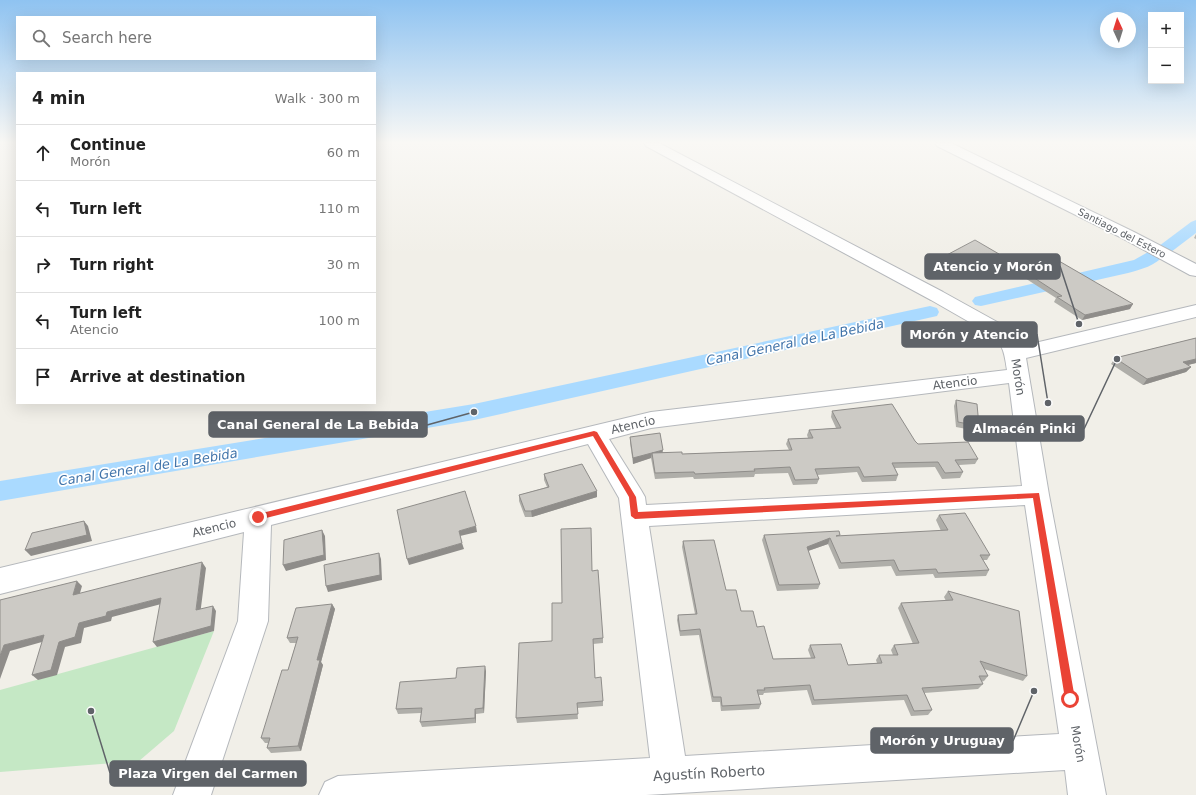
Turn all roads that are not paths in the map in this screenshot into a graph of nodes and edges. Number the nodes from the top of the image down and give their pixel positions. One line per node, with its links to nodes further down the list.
1 (720, 180): 5 (street, Morón)
2 (1016, 180): 3 (street, Santiago del Estero)
3 (1196, 271)
4 (1196, 311): 5 (street, Atencio)
5 (1017, 364): 6 (street, Atencio); 7 (street, Morón)
6 (594, 434): 8 (street); 9 (street, Atencio)
7 (1036, 495): 8 (street); 11 (street, Morón)
8 (635, 516): 12 (street)
9 (258, 517): 10 (street, Atencio); 13 (street)
10 (0, 581)
11 (1079, 751): 12 (street, Agustín Roberto); 15 (street, Morón)
12 (670, 775): 14 (street, Agustín Roberto)
13 (192, 795)
14 (338, 795)
15 (1087, 795)

